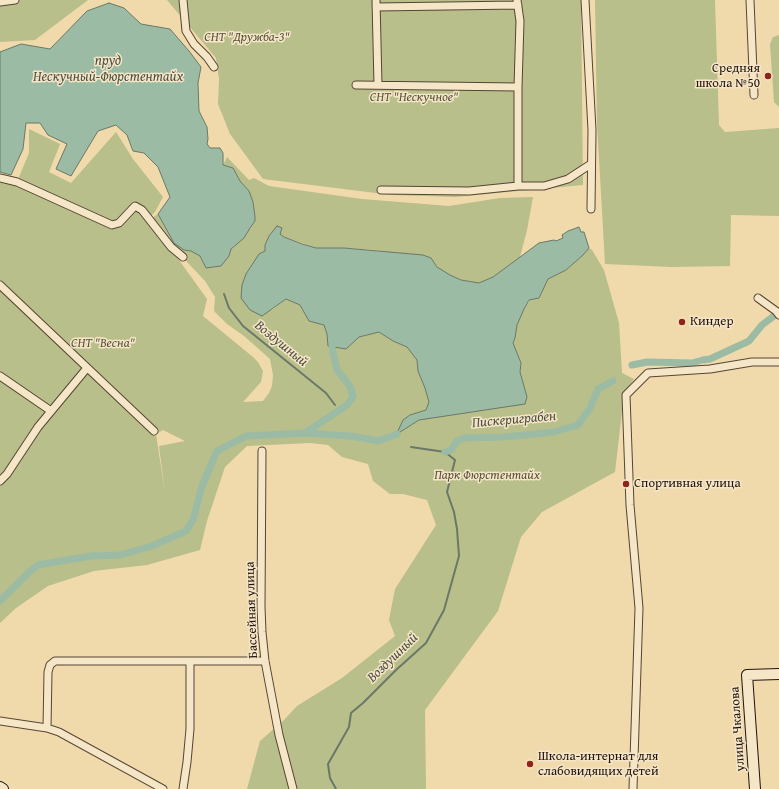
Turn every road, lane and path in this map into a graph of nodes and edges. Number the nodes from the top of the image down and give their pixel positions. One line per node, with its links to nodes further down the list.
1 (15, 0): 5 (street)
2 (183, 0): 8 (street)
3 (585, 0): 13 (street)
4 (750, 0): 12 (street)
5 (0, 2)
6 (518, 2): 7 (street); 11 (street)
7 (376, 3): 10 (street)
8 (214, 67)
9 (356, 85): 10 (street)
10 (378, 85): 11 (street)
11 (518, 87): 15 (street)
12 (754, 96)
13 (591, 164): 15 (street); 17 (street)
14 (0, 178): 18 (street)
15 (518, 186): 16 (street)
16 (380, 190)
17 (591, 209)
18 (183, 257)
19 (0, 285): 23 (street)
20 (758, 298): 21 (street)
21 (777, 313)
22 (779, 362): 39 (street)
23 (87, 368): 25 (street); 26 (street)
24 (0, 376): 25 (street)
25 (51, 411): 28 (street)
26 (154, 430)
27 (262, 451): 30 (street, Бассейная улица)
28 (0, 481)
29 (190, 661): 30 (street); 33 (street); 37 (street)
30 (265, 661): 38 (street, Бассейная улица)
31 (779, 674): 40 (street, улица Чкалова)
32 (0, 721): 33 (street)
33 (47, 728): 36 (street)
34 (0, 787): 35 (street)
35 (3, 789)
36 (163, 789)
37 (183, 789)
38 (293, 789)
39 (634, 789)
40 (755, 789)

